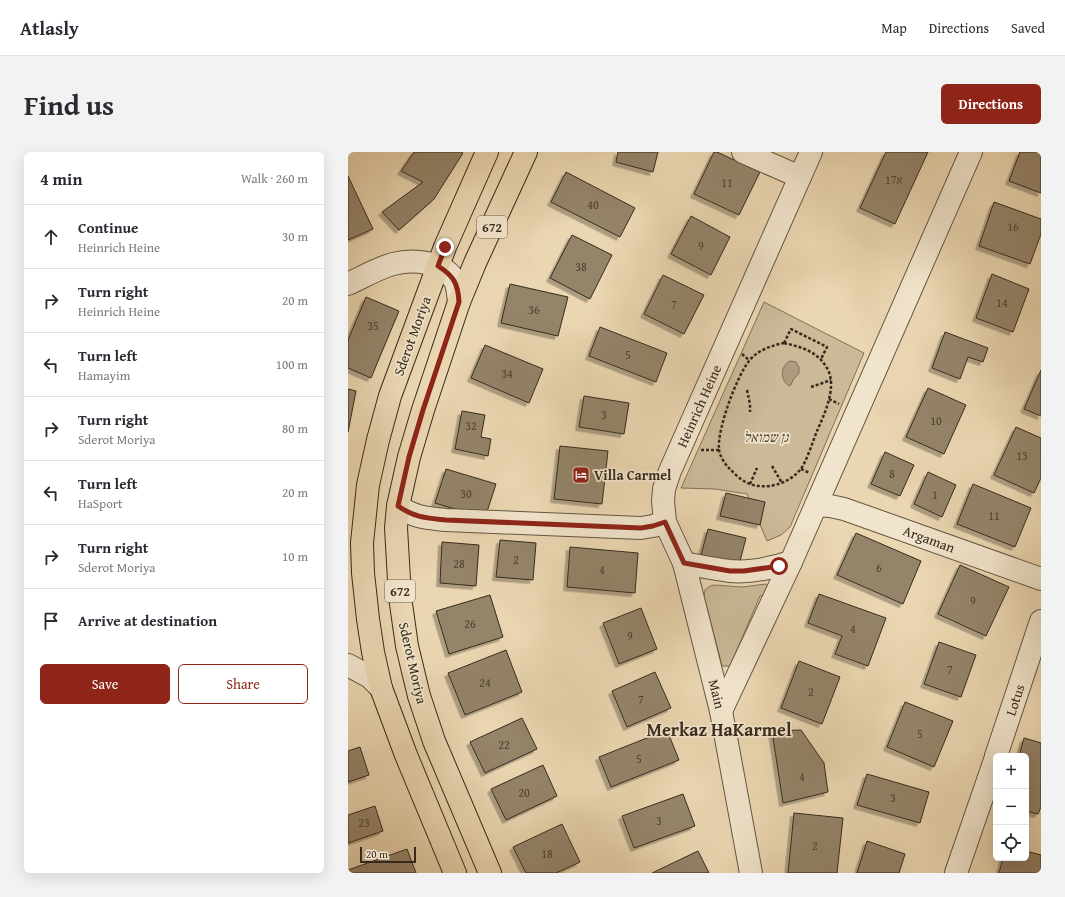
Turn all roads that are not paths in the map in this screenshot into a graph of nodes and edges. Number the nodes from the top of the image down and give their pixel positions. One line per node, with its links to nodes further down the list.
1 (487, 152): 7 (main road, Sderot Moriya / 672)
2 (526, 152): 9 (main road, Sderot Moriya / 672)
3 (743, 152): 6 (street)
4 (811, 152): 6 (street, Heinrich Heine)
5 (971, 152): 10 (street)
6 (800, 177): 12 (street, Heinrich Heine)
7 (438, 266): 8 (street); 9 (street); 18 (main road, Sderot Moriya / 672)
8 (348, 284)
9 (459, 302): 11 (main road, Sderot Moriya / 672)
10 (816, 505): 13 (street); 15 (street, Argaman)
11 (398, 506): 12 (street); 23 (main road, Sderot Moriya / 672)
12 (665, 522): 14 (street, Heinrich Heine)
13 (791, 562): 14 (street); 19 (street)
14 (684, 563): 19 (street, Main)
15 (1041, 579)
16 (1041, 621): 20 (street, Lotus)
17 (348, 665): 18 (street)
18 (381, 688): 22 (main road, Sderot Moriya / 672)
19 (721, 711): 24 (street, Main)
20 (997, 753)
21 (993, 765): 25 (street, Lotus)
22 (455, 873)
23 (490, 873)
24 (751, 873)
25 (956, 873)

